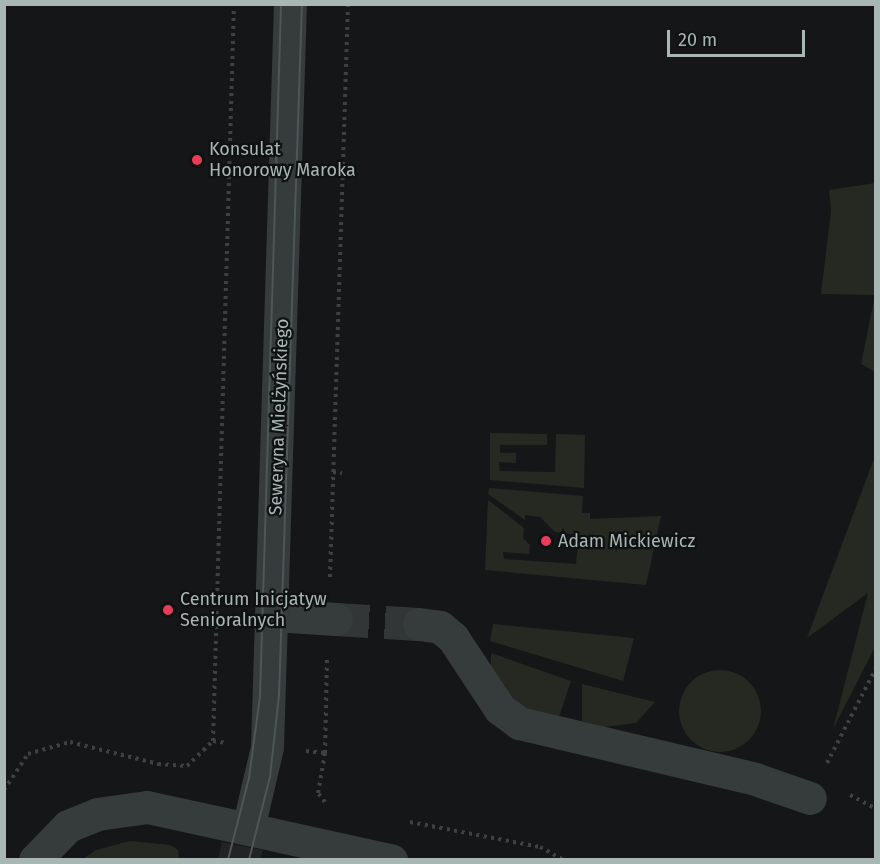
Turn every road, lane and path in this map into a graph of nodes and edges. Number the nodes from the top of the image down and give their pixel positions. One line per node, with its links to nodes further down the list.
1 (234, 4): 5 (path)
2 (290, 4): 8 (street, Seweryna Mielżyńskiego)
3 (348, 4): 6 (path)
4 (216, 441): 5 (path)
5 (222, 442): 13 (path)
6 (333, 472): 7 (path); 9 (path)
7 (342, 473)
8 (272, 615): 9 (street); 19 (street, Seweryna Mielżyńskiego)
9 (332, 619): 16 (path)
10 (419, 624): 15 (street)
11 (876, 668): 12 (path)
12 (824, 768)
13 (4, 790)
14 (847, 794): 17 (path)
15 (810, 798)
16 (327, 805)
17 (876, 809)
18 (404, 820): 22 (path)
19 (248, 828): 20 (street); 21 (street)
20 (35, 860)
21 (392, 860)
22 (563, 860)

